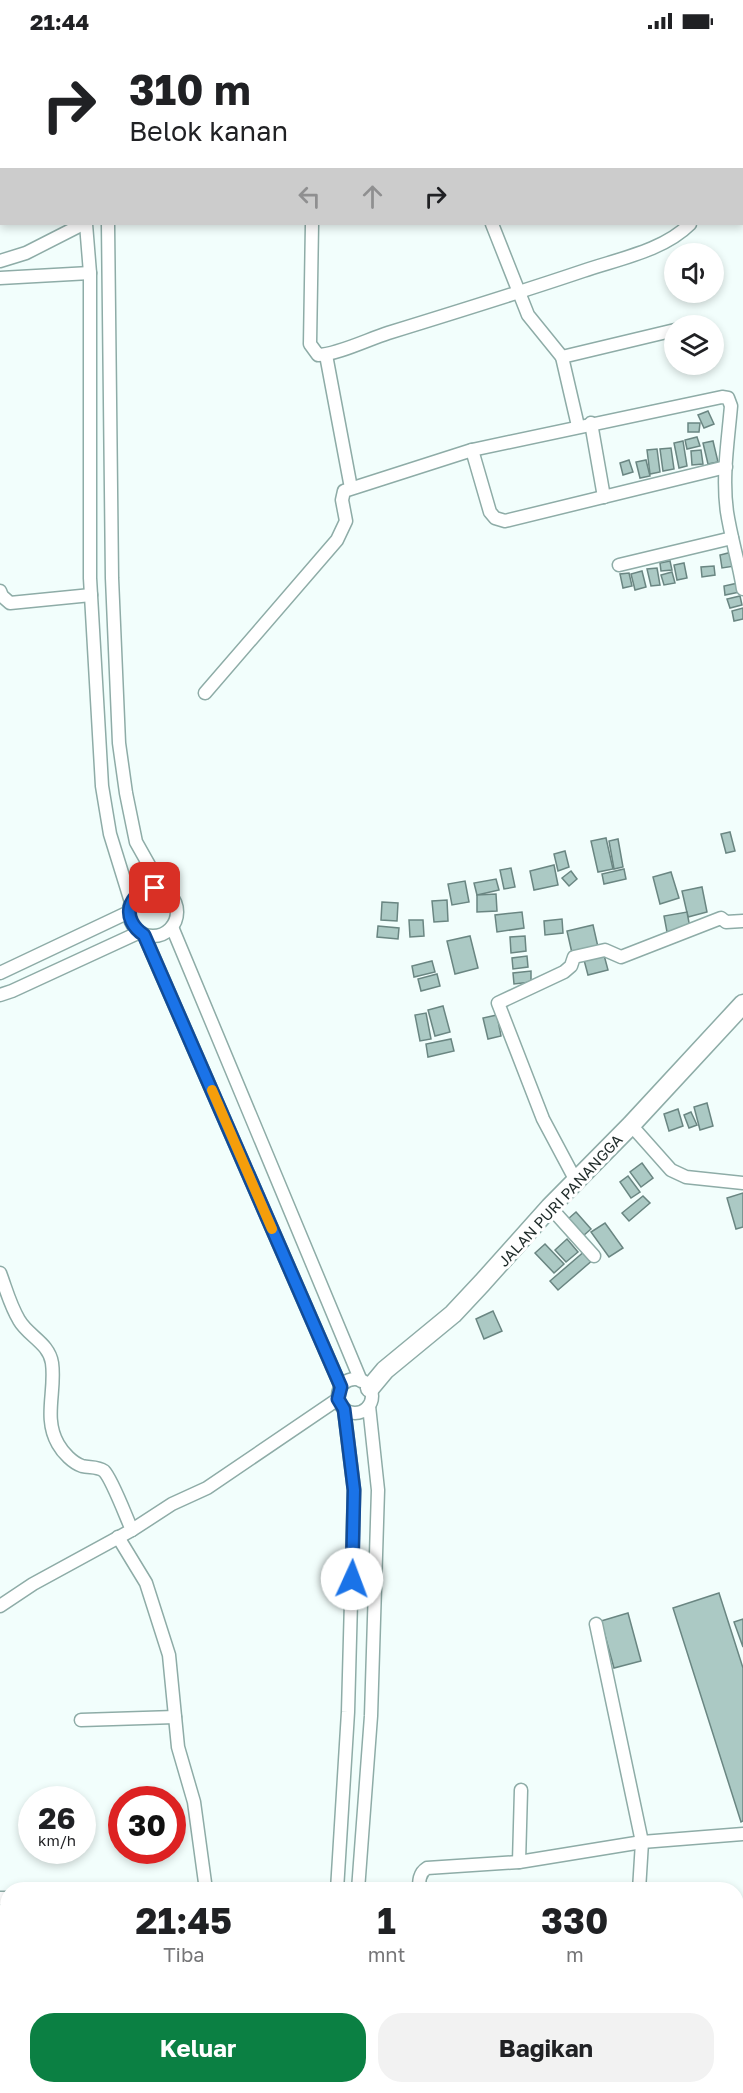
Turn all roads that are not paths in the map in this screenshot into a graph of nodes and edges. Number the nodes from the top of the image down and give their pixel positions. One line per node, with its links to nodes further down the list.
1 (83, 225): 7 (street)
2 (85, 225): 8 (street)
3 (108, 225): 23 (street)
4 (312, 225): 12 (street)
5 (492, 225): 10 (street)
6 (689, 225): 10 (street)
7 (0, 261)
8 (90, 273): 9 (street); 22 (street)
9 (0, 278)
10 (519, 293): 12 (street); 13 (street)
11 (664, 333): 13 (street)
12 (326, 355): 18 (street)
13 (562, 357): 15 (street)
14 (591, 423): 15 (street); 17 (street); 19 (street)
15 (578, 426): 16 (street)
16 (472, 450): 18 (street); 19 (street)
17 (726, 467): 19 (street); 20 (street)
18 (351, 488): 27 (street)
19 (604, 497)
20 (732, 538): 21 (street); 24 (street)
21 (619, 565)
22 (90, 578): 23 (street); 26 (street)
23 (112, 578): 28 (street)
24 (743, 589)
25 (0, 591): 26 (street)
26 (91, 595): 29 (street)
27 (205, 693)
28 (163, 890): 29 (street); 31 (street)
29 (130, 907): 32 (street); 33 (street)
30 (743, 921): 37 (street)
31 (172, 927): 32 (street); 42 (street)
32 (142, 933): 34 (street); 43 (street)
33 (0, 973)
34 (0, 994)
35 (743, 1004): 36 (street, JALAN PURI PANANGGA)
36 (631, 1125): 37 (street, JALAN PURI PANANGGA); 38 (street)
37 (576, 1181): 39 (street, JALAN PURI PANANGGA)
38 (743, 1183)
39 (550, 1207): 40 (street); 42 (street, JALAN PURI PANANGGA)
40 (594, 1256)
41 (0, 1273): 44 (street)
42 (367, 1391): 43 (street); 43 (street); 49 (street)
43 (341, 1398): 44 (street); 48 (street)
44 (132, 1530): 45 (street)
45 (118, 1537): 46 (street); 50 (street)
46 (0, 1606)
47 (596, 1624): 54 (street)
48 (348, 1712): 49 (street); 57 (street)
49 (371, 1716): 58 (street)
50 (175, 1717): 51 (street); 56 (street)
51 (81, 1720)
52 (521, 1790): 55 (street)
53 (743, 1833): 54 (street)
54 (642, 1842): 55 (street); 60 (street)
55 (519, 1862): 59 (street)
56 (205, 1882)
57 (337, 1882)
58 (359, 1882)
59 (419, 1882)
60 (640, 1882)

